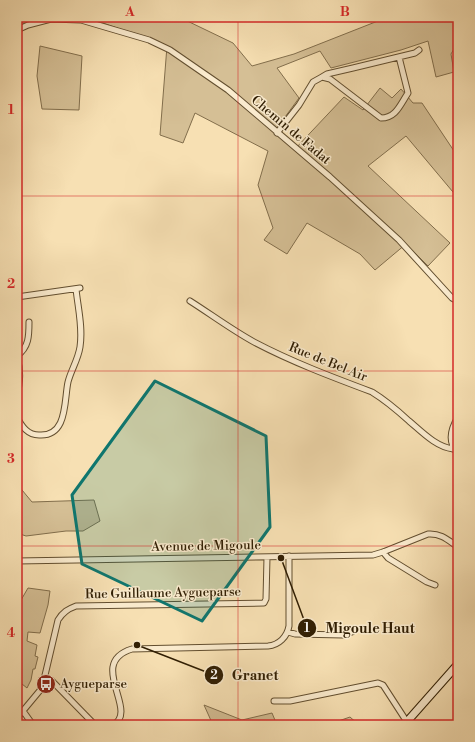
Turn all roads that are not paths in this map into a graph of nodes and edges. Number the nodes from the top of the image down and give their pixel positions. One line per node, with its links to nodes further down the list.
1 (81, 18): 2 (street, Chemin de Fadat); 6 (street, Chemin de Fadat)
2 (17, 30)
3 (419, 50): 4 (street)
4 (399, 57): 5 (street); 5 (street)
5 (322, 77): 6 (street)
6 (277, 133): 9 (street, Chemin de Fadat)
7 (17, 297): 13 (street)
8 (190, 301): 15 (street, Rue de Bel Air)
9 (458, 301)
10 (29, 322): 11 (street)
11 (17, 356): 12 (street)
12 (17, 396)
13 (17, 417)
14 (458, 417): 15 (street)
15 (453, 449): 16 (street)
16 (458, 454)
17 (458, 490): 18 (street)
18 (458, 508)
19 (458, 547): 20 (street, Avenue de Migoule)
20 (383, 552): 22 (street, Avenue de Migoule); 24 (street)
21 (267, 556): 22 (street, Avenue de Migoule); 23 (street, Avenue de Migoule); 28 (street, Rue Guillaume Aygueparse)
22 (288, 556): 25 (street)
23 (17, 561)
24 (435, 584)
25 (288, 632): 26 (street); 35 (street)
26 (352, 632)
27 (458, 664): 32 (street)
28 (45, 678): 30 (street, Rue Guillaume Aygueparse); 34 (street)
29 (274, 701): 32 (street)
30 (23, 711): 31 (street, Rue Guillaume Aygueparse); 33 (street)
31 (17, 718)
32 (406, 724)
33 (33, 725)
34 (95, 725)
35 (113, 725)

